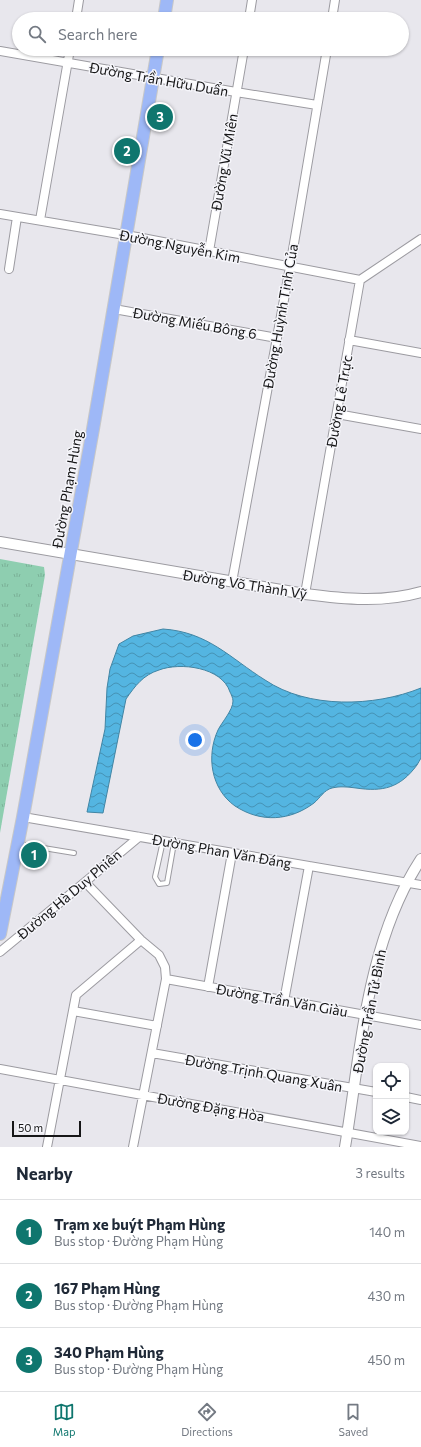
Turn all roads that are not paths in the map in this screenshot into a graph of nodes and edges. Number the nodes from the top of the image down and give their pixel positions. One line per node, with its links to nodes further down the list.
1 (79, 0): 5 (street)
2 (167, 0): 6 (main road)
3 (252, 0): 7 (street)
4 (335, 0): 8 (street)
5 (77, 12)
6 (165, 12)
7 (250, 12)
8 (333, 12)
9 (0, 51): 10 (street, Đường Trần Hữu Duẩn)
10 (12, 53)
11 (28, 56): 16 (street, Đường Trần Hữu Duẩn)
12 (69, 56): 16 (street)
13 (157, 56): 17 (main road, Đường Phạm Hùng)
14 (243, 56): 18 (street, Đường Vũ Miên)
15 (326, 56): 19 (street, Đường Huỳnh Tịnh Của)
16 (68, 63): 17 (street, Đường Trần Hữu Duẩn); 22 (street)
17 (153, 77): 18 (street, Đường Trần Hữu Duẩn); 23 (main road, Đường Phạm Hùng)
18 (236, 92): 19 (street, Đường Trần Hữu Duẩn); 25 (street, Đường Vũ Miên)
19 (317, 105): 26 (street, Đường Huỳnh Tịnh Của)
20 (0, 214): 21 (street, Đường Nguyễn Kim)
21 (17, 217): 22 (street, Đường Nguyễn Kim); 27 (street)
22 (40, 220): 23 (street, Đường Nguyễn Kim)
23 (127, 236): 25 (street, Đường Nguyễn Kim); 29 (main road, Đường Phạm Hùng)
24 (421, 239): 28 (street)
25 (209, 251): 26 (street, Đường Nguyễn Kim)
26 (290, 267): 28 (street, Đường Nguyễn Kim); 30 (street, Đường Huỳnh Tịnh Của)
27 (9, 269)
28 (360, 280): 31 (street, Đường Lê Trực)
29 (114, 309): 30 (street, Đường Miếu Bông 6); 36 (main road, Đường Phạm Hùng)
30 (276, 338): 37 (street, Đường Huỳnh Tịnh Của)
31 (349, 340): 32 (street); 33 (street, Đường Lê Trực)
32 (421, 353)
33 (336, 414): 34 (street); 39 (street, Đường Lê Trực)
34 (421, 429)
35 (0, 542): 36 (street, Đường Võ Thành Vỹ)
36 (70, 555): 37 (street, Đường Võ Thành Vỹ); 40 (main road, Đường Phạm Hùng)
37 (232, 582): 39 (street, Đường Võ Thành Vỹ)
38 (421, 592): 39 (street, Đường Võ Thành Vỹ)
39 (305, 594)
40 (23, 817): 41 (street, Đường Phan Văn Đáng); 43 (main road, Đường Phạm Hùng)
41 (139, 837): 42 (street, Đường Phan Văn Đáng); 49 (street, Đường Hà Duy Phiên)
42 (163, 841): 44 (street, Đường Phan Văn Đáng); 44 (lane)
43 (18, 843): 45 (lane); 52 (main road, Đường Phạm Hùng)
44 (174, 843): 46 (street, Đường Phan Văn Đáng)
45 (74, 853)
46 (232, 853): 48 (street, Đường Phan Văn Đáng); 56 (street)
47 (421, 859): 50 (street, Đường Trần Tử Bình)
48 (309, 866): 50 (street, Đường Phan Văn Đáng); 57 (street)
49 (85, 882): 53 (street); 54 (street, Đường Hà Duy Phiên)
50 (408, 883): 51 (street, Đường Phan Văn Đáng); 59 (street, Đường Trần Tử Bình)
51 (421, 885)
52 (0, 934)
53 (141, 940): 55 (street); 58 (street)
54 (0, 952)
55 (166, 979): 56 (street, Đường Trần Văn Giàu); 60 (street)
56 (208, 987): 57 (street, Đường Trần Văn Giàu)
57 (284, 1001): 59 (street, Đường Trần Văn Giàu)
58 (73, 1011): 60 (street); 64 (street)
59 (366, 1016): 61 (street, Đường Trần Văn Giàu); 65 (street, Đường Trần Tử Bình)
60 (157, 1026): 62 (street)
61 (421, 1026)
62 (152, 1053): 65 (street, Đường Trịnh Quang Xuân); 67 (street)
63 (0, 1069): 64 (street, Đường Đặng Hòa)
64 (60, 1080): 67 (street, Đường Đặng Hòa); 72 (street)
65 (354, 1088): 66 (street, Đường Trịnh Quang Xuân); 70 (street, Đường Trần Tử Bình)
66 (373, 1091)
67 (144, 1095): 70 (street, Đường Đặng Hòa); 73 (street)
68 (409, 1098): 69 (street)
69 (421, 1100)
70 (347, 1132): 71 (street, Đường Đặng Hòa); 74 (street, Đường Trần Tử Bình)
71 (421, 1146)
72 (47, 1147)
73 (133, 1147)
74 (344, 1147)

